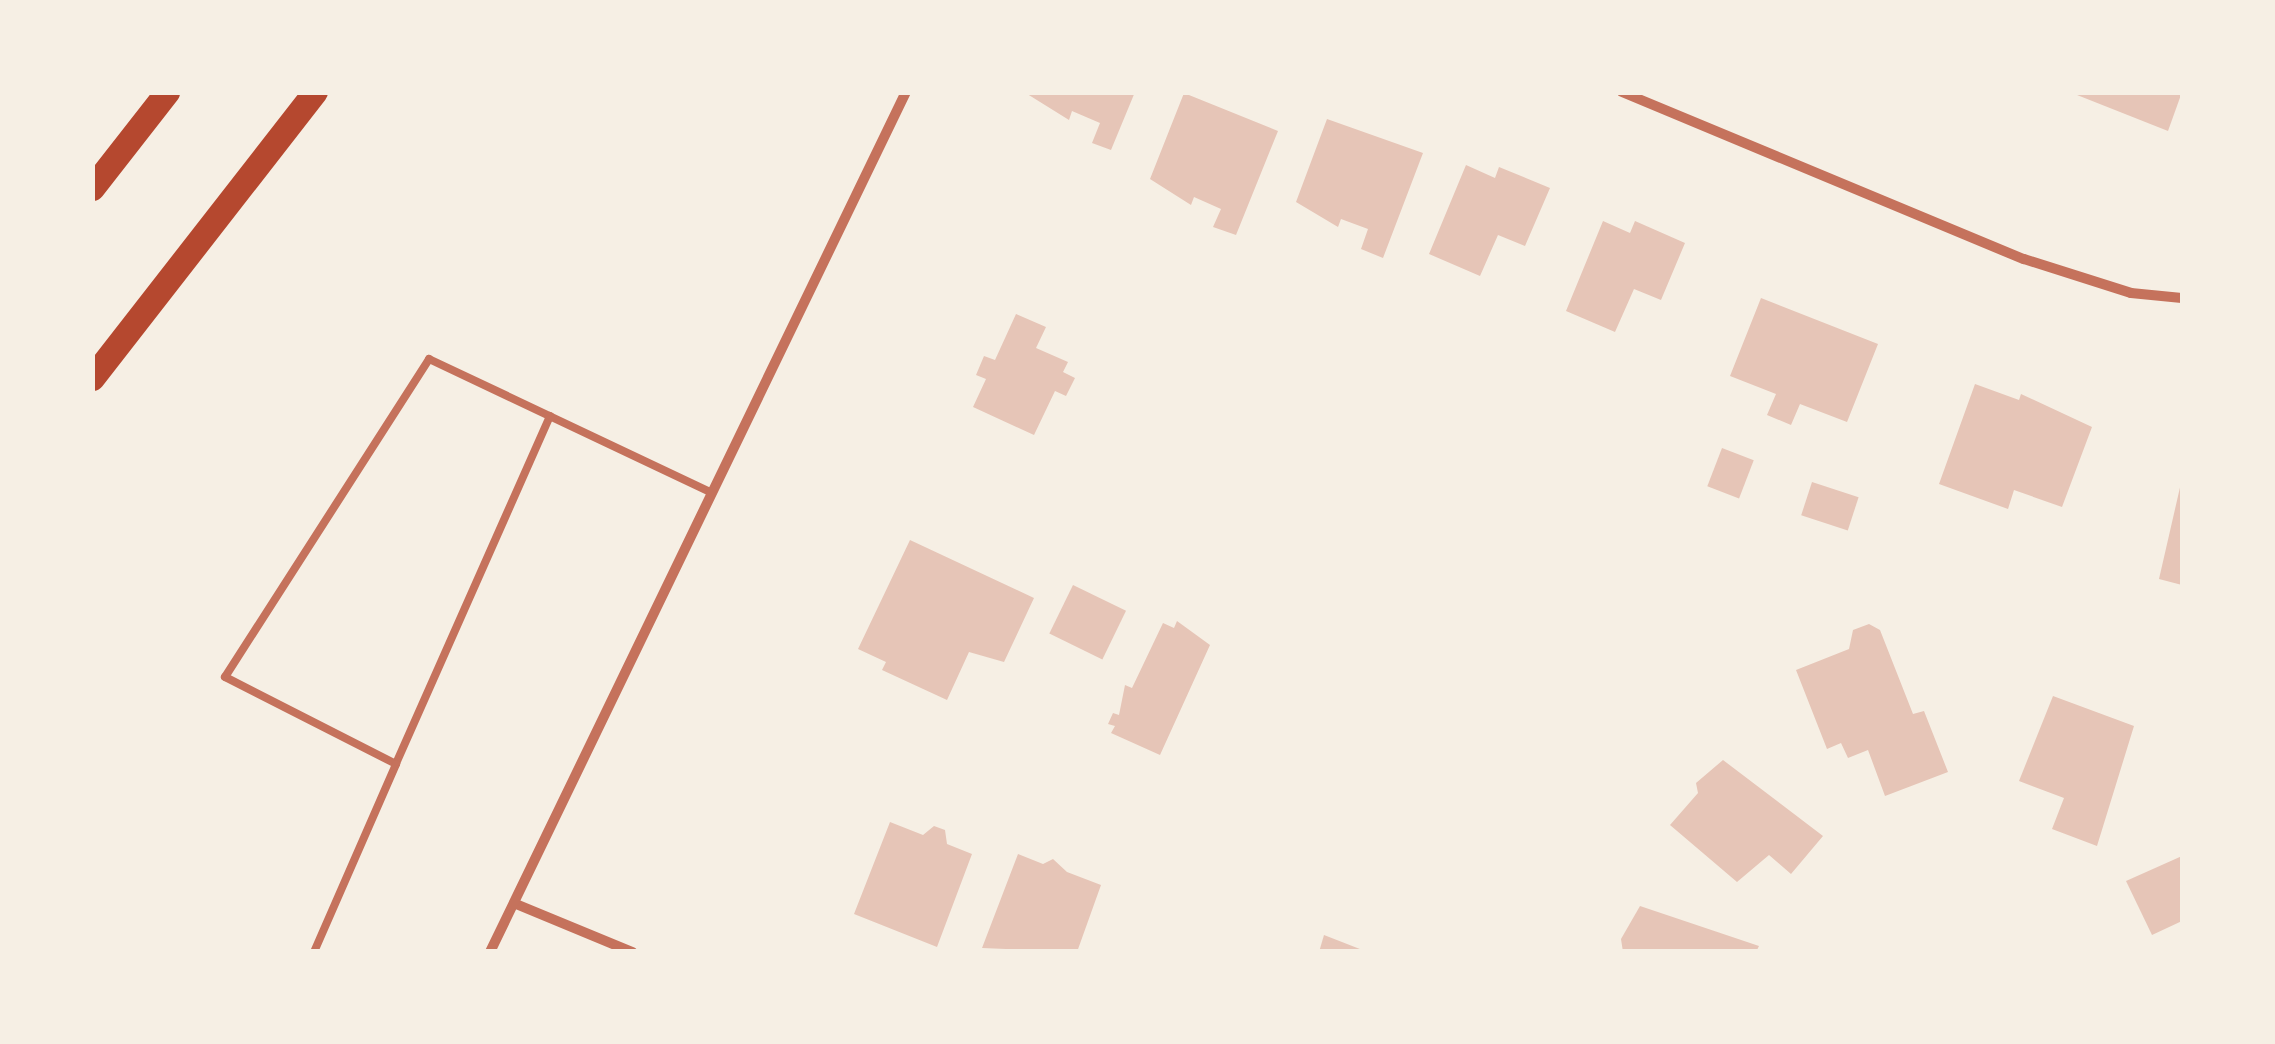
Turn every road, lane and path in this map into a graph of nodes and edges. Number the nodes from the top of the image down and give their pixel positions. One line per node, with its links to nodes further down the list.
1 (167, 92): 5 (main road)
2 (315, 92): 7 (main road)
3 (906, 92): 9 (street)
4 (1622, 92): 6 (street)
5 (92, 188)
6 (2182, 298)
7 (92, 378)
8 (550, 416): 9 (lane); 10 (lane); 10 (lane)
9 (712, 493): 11 (street)
10 (396, 764): 12 (lane)
11 (516, 904): 13 (street); 14 (street)
12 (314, 952)
13 (490, 952)
14 (632, 952)

